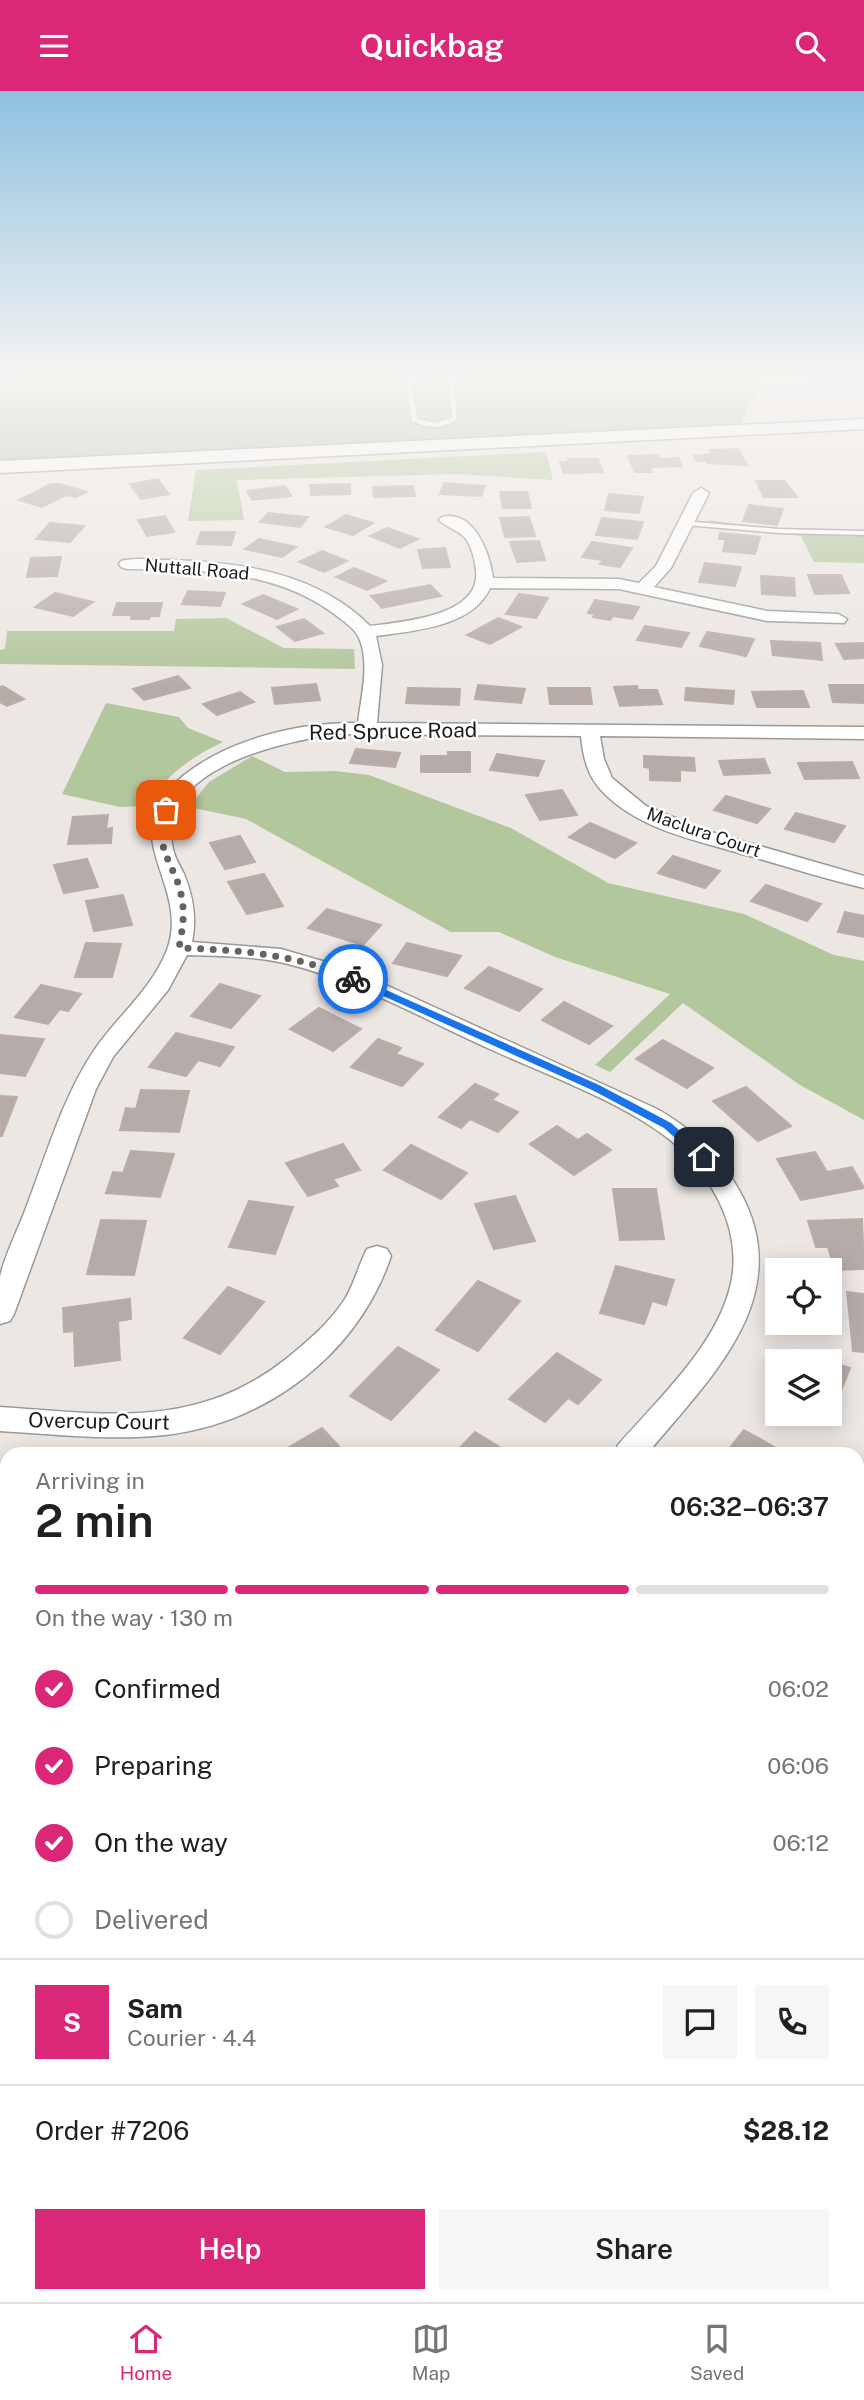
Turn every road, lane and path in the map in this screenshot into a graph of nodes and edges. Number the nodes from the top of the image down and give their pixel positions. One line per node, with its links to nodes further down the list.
1 (701, 493): 3 (street)
2 (447, 520): 6 (street)
3 (687, 523): 4 (lane); 7 (street)
4 (864, 533)
5 (127, 564): 9 (street, Nuttall Road)
6 (487, 583): 7 (street); 9 (street)
7 (644, 588): 8 (street)
8 (838, 619)
9 (366, 632): 10 (street)
10 (367, 727): 11 (street, Red Spruce Road); 14 (street, Red Spruce Road)
11 (590, 730): 12 (street, Red Spruce Road); 13 (street, Maclura Court)
12 (864, 733)
13 (864, 882)
14 (179, 948): 16 (street, Red Spruce Road); 18 (street)
15 (377, 1257): 17 (street, Overcup Court)
16 (0, 1314)
17 (0, 1419)
18 (635, 1447)

